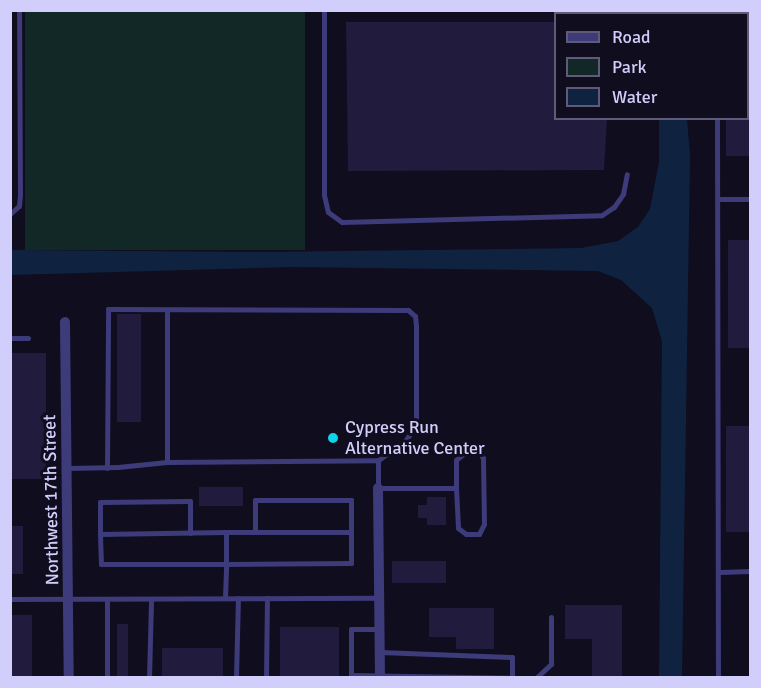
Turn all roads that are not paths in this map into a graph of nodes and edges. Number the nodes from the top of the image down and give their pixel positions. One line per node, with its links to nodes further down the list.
1 (19, 10): 7 (lane)
2 (324, 10): 4 (lane)
3 (717, 120): 5 (lane)
4 (627, 174)
5 (718, 199): 6 (lane); 25 (lane)
6 (750, 199)
7 (10, 214)
8 (167, 309): 12 (lane); 13 (lane); 15 (lane)
9 (65, 321): 14 (street, Northwest 17th Street)
10 (10, 338): 11 (lane)
11 (28, 338)
12 (378, 460): 13 (lane); 16 (lane)
13 (167, 462): 15 (lane)
14 (67, 468): 15 (lane); 32 (street, Northwest 17th Street)
15 (107, 468)
16 (378, 488): 17 (lane); 30 (street)
17 (456, 488): 17 (lane)
18 (190, 532): 19 (lane); 22 (lane); 22 (lane)
19 (226, 532): 20 (lane); 23 (lane)
20 (255, 532): 21 (lane); 21 (lane)
21 (351, 532): 23 (lane)
22 (100, 534): 23 (lane)
23 (226, 564): 27 (lane)
24 (750, 571): 25 (lane)
25 (720, 572): 45 (lane)
26 (151, 598): 27 (lane); 33 (lane); 41 (lane)
27 (225, 598): 28 (lane)
28 (238, 598): 29 (lane); 42 (lane)
29 (267, 598): 30 (lane); 43 (lane)
30 (379, 598): 35 (street)
31 (10, 599): 32 (lane)
32 (68, 599): 33 (lane); 39 (street, Northwest 17th Street)
33 (107, 599): 40 (lane)
34 (551, 617): 44 (lane)
35 (380, 628): 36 (street); 37 (lane)
36 (380, 652): 37 (street); 38 (lane)
37 (380, 676): 38 (lane)
38 (513, 677)
39 (69, 678)
40 (107, 678)
41 (149, 678)
42 (236, 678)
43 (266, 678)
44 (536, 678)
45 (718, 678)

